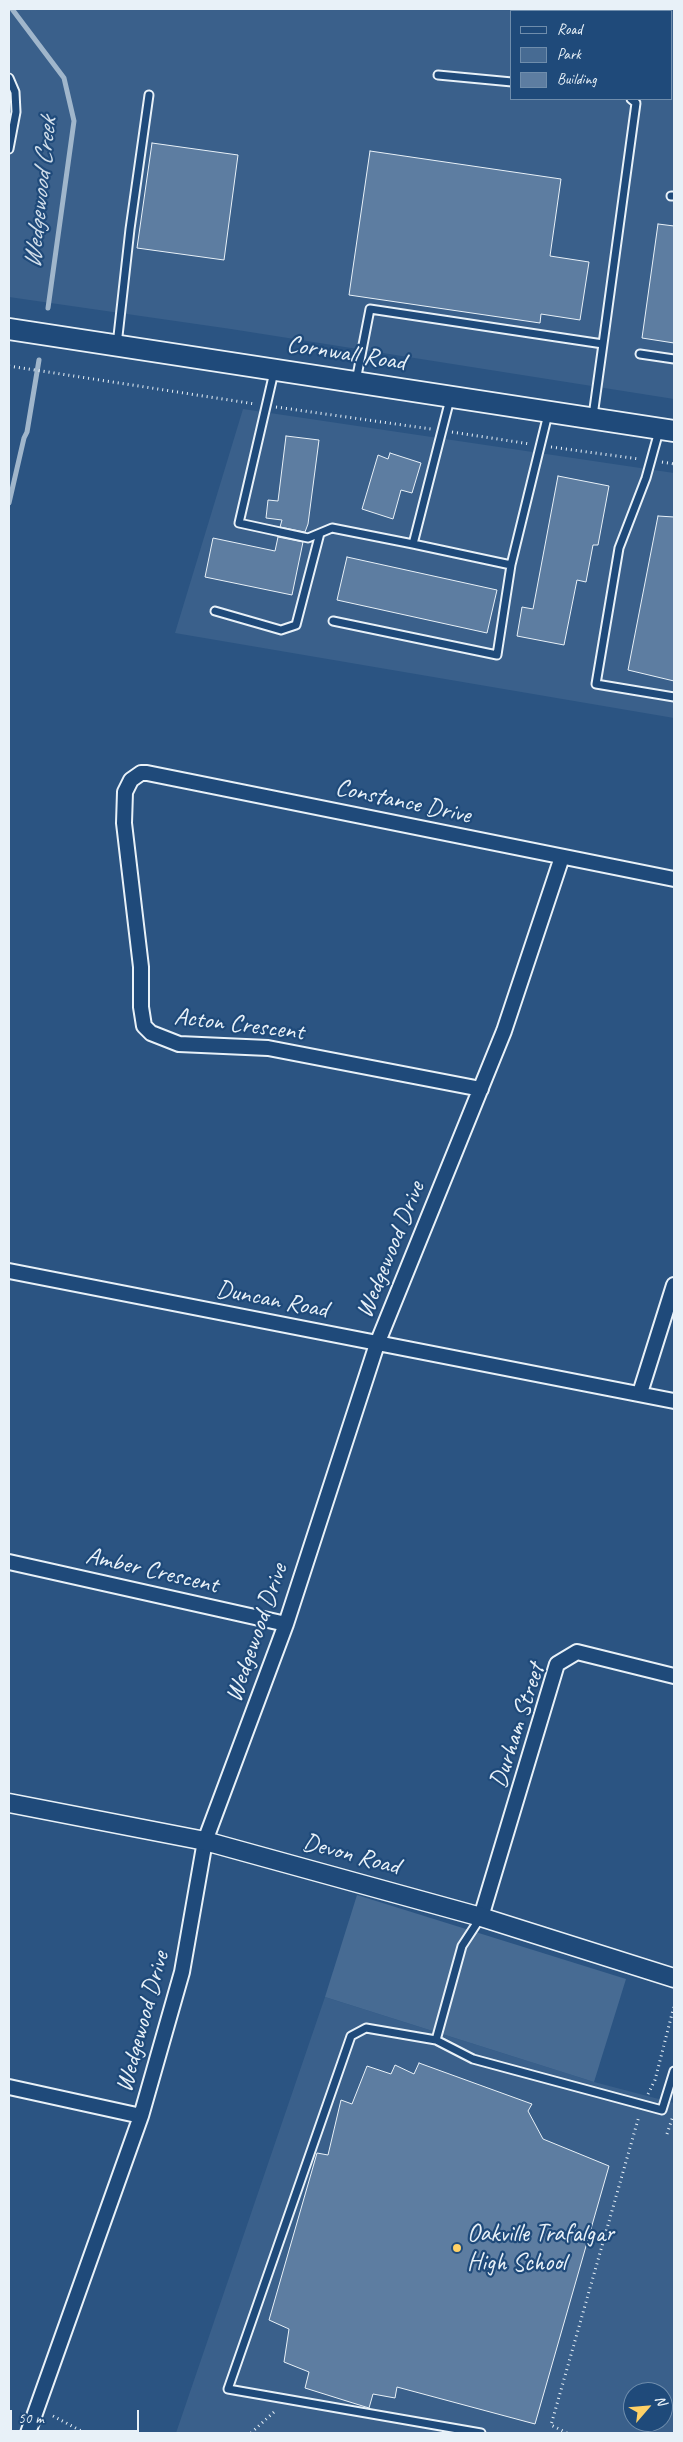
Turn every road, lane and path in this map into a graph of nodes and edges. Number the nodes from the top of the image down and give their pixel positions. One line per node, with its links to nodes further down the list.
1 (438, 75): 3 (lane)
2 (9, 78): 6 (lane)
3 (510, 82)
4 (149, 95): 9 (lane)
5 (632, 100): 8 (lane)
6 (9, 149)
7 (9, 329): 9 (main road, Cornwall Road)
8 (603, 344): 14 (lane); 18 (lane)
9 (117, 345): 13 (main road, Cornwall Road)
10 (640, 354): 11 (lane)
11 (674, 359)
12 (9, 366): 16 (path)
13 (275, 369): 14 (main road, Cornwall Road); 16 (lane)
14 (356, 382): 15 (main road, Cornwall Road)
15 (451, 396): 17 (main road, Cornwall Road); 20 (lane)
16 (266, 406): 20 (path); 24 (lane)
17 (549, 411): 18 (main road, Cornwall Road); 21 (lane)
18 (592, 418): 19 (main road, Cornwall Road)
19 (667, 430): 22 (lane)
20 (442, 431): 21 (path); 25 (lane)
21 (541, 445): 22 (path); 26 (lane)
22 (651, 461): 23 (path); 29 (lane)
23 (674, 464)
24 (320, 533): 25 (lane); 27 (lane)
25 (413, 544): 26 (lane)
26 (511, 565): 28 (lane)
27 (215, 612)
28 (333, 621)
29 (674, 697)
30 (127, 786): 31 (street, Constance Drive); 33 (street, Acton Crescent)
31 (562, 857): 32 (street, Constance Drive); 33 (street, Wedgewood Drive)
32 (674, 879)
33 (481, 1090): 36 (street, Wedgewood Drive)
34 (9, 1270): 36 (street, Duncan Road)
35 (674, 1285): 37 (street)
36 (377, 1344): 37 (street, Duncan Road); 40 (street, Wedgewood Drive)
37 (640, 1393): 38 (street, Duncan Road)
38 (674, 1401)
39 (9, 1562): 40 (street, Amber Crescent)
40 (286, 1624): 43 (street, Wedgewood Drive)
41 (674, 1676): 44 (street, Durham Street)
42 (9, 1803): 43 (street, Devon Road)
43 (206, 1841): 44 (street, Devon Road); 52 (street, Wedgewood Drive)
44 (481, 1917): 45 (street, Devon Road); 47 (lane)
45 (674, 1978)
46 (674, 2006): 50 (path)
47 (436, 2040): 50 (lane); 59 (lane)
48 (674, 2071): 50 (lane)
49 (9, 2086): 52 (street)
50 (642, 2106): 60 (path)
51 (674, 2112): 53 (path)
52 (141, 2116): 56 (street, Wedgewood Drive)
53 (667, 2134)
54 (274, 2412): 58 (path)
55 (53, 2416): 57 (path)
56 (28, 2433)
57 (86, 2433)
58 (251, 2433)
59 (481, 2433)
60 (567, 2433)

